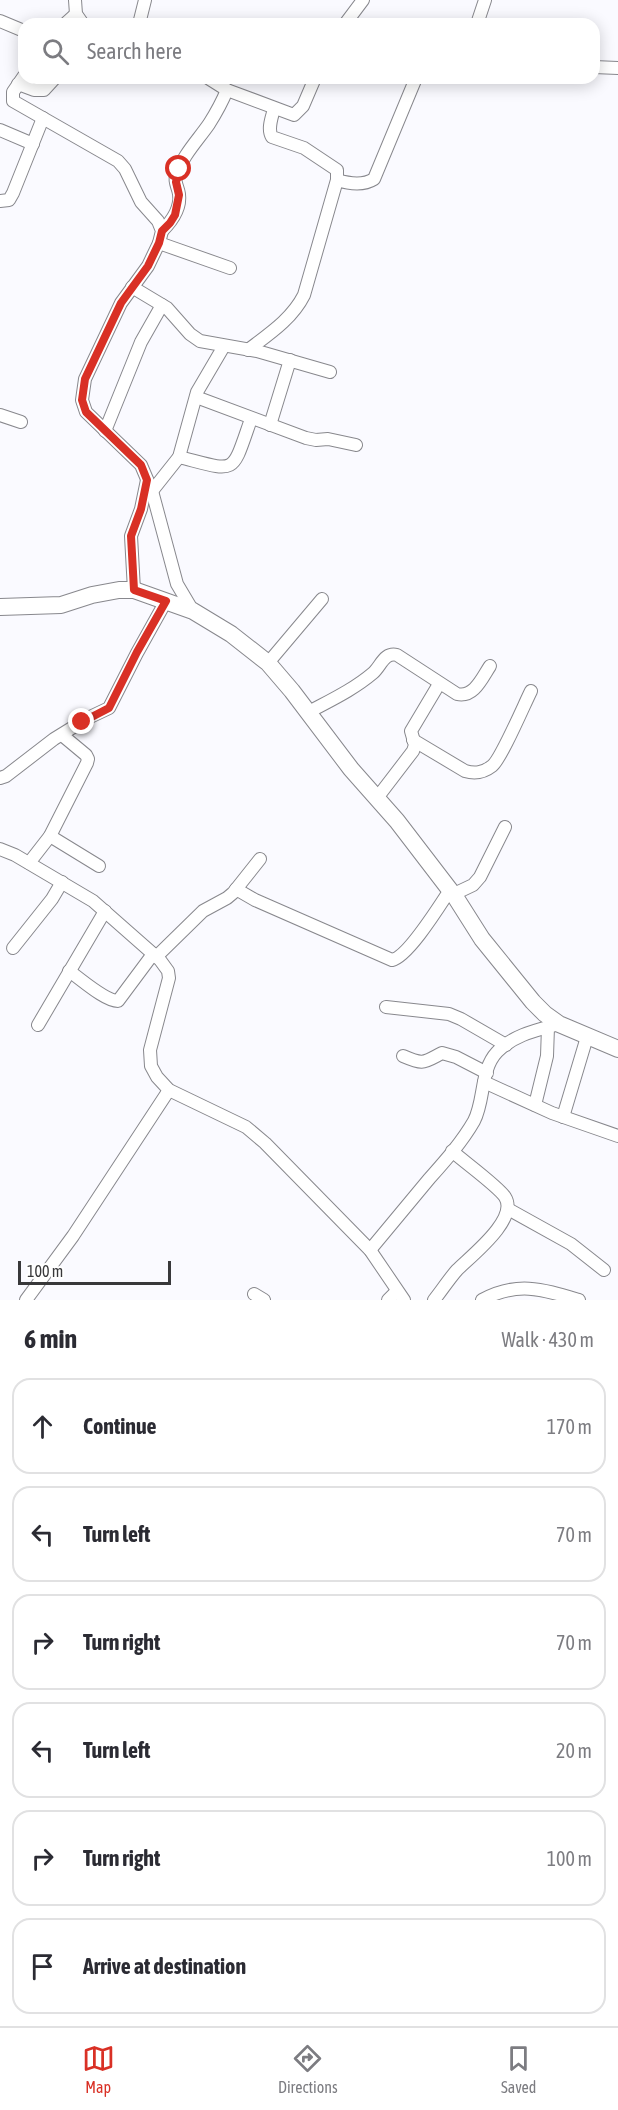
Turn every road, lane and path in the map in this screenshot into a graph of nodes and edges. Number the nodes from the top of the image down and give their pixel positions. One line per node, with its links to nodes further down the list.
1 (75, 0): 5 (street)
2 (145, 0): 6 (street)
3 (363, 0): 7 (street)
4 (485, 0): 8 (street)
5 (80, 18)
6 (140, 18)
7 (350, 18)
8 (479, 18)
9 (0, 21): 10 (street)
10 (18, 28)
11 (600, 67): 12 (street)
12 (618, 68)
13 (18, 84): 21 (street)
14 (26, 84): 15 (street)
15 (50, 84)
16 (218, 84): 19 (street)
17 (312, 84): 20 (street)
18 (413, 84): 24 (street)
19 (227, 90): 20 (street); 26 (street)
20 (274, 109): 24 (street)
21 (43, 118): 23 (street); 26 (street)
22 (0, 130): 23 (street)
23 (33, 144): 25 (street)
24 (337, 180): 31 (street)
25 (0, 201)
26 (160, 237): 27 (street); 28 (street)
27 (230, 268)
28 (132, 287): 29 (street); 39 (street)
29 (162, 305): 30 (street); 39 (street)
30 (224, 346): 31 (street); 34 (street)
31 (248, 350): 32 (street)
32 (290, 360): 33 (street); 38 (street)
33 (330, 372)
34 (195, 397): 36 (street); 41 (street)
35 (0, 415): 37 (street)
36 (251, 419): 38 (street); 41 (street)
37 (21, 422)
38 (270, 425): 40 (street)
39 (105, 431): 42 (street)
40 (356, 445)
41 (179, 457): 42 (street)
42 (150, 485): 43 (street); 47 (street)
43 (134, 590): 45 (street); 46 (street)
44 (322, 599): 48 (street)
45 (166, 601): 47 (street); 53 (street)
46 (0, 607)
47 (193, 612): 48 (street)
48 (268, 663): 52 (street)
49 (490, 666): 50 (street)
50 (439, 684): 52 (street); 54 (street)
51 (531, 691): 54 (street)
52 (307, 713): 56 (street)
53 (62, 735): 55 (street); 58 (street)
54 (413, 740): 56 (street)
55 (0, 778)
56 (377, 798): 65 (street)
57 (506, 828): 65 (street)
58 (50, 836): 61 (street); 62 (street)
59 (0, 849): 61 (street)
60 (260, 860): 64 (street)
61 (29, 863): 63 (street)
62 (99, 866)
63 (62, 882): 66 (street); 67 (street)
64 (236, 889): 65 (street); 68 (street)
65 (452, 892): 72 (street)
66 (105, 911): 68 (street); 69 (street)
67 (13, 948)
68 (155, 956): 69 (street); 78 (street)
69 (69, 970): 71 (street)
70 (386, 1007): 74 (street)
71 (38, 1025)
72 (554, 1026): 73 (street); 74 (street); 79 (street)
73 (587, 1037): 75 (street); 80 (street)
74 (506, 1044): 77 (street)
75 (617, 1048)
76 (403, 1056): 77 (street)
77 (485, 1078): 79 (street); 82 (street)
78 (169, 1090): 84 (street); 87 (street)
79 (535, 1105): 80 (street)
80 (563, 1117): 81 (street)
81 (618, 1136)
82 (452, 1151): 83 (street); 84 (street)
83 (508, 1209): 85 (street); 88 (street)
84 (370, 1250): 86 (street)
85 (604, 1270)
86 (396, 1297)
87 (26, 1300)
88 (434, 1300)
89 (482, 1300): 90 (street)
90 (579, 1300)

